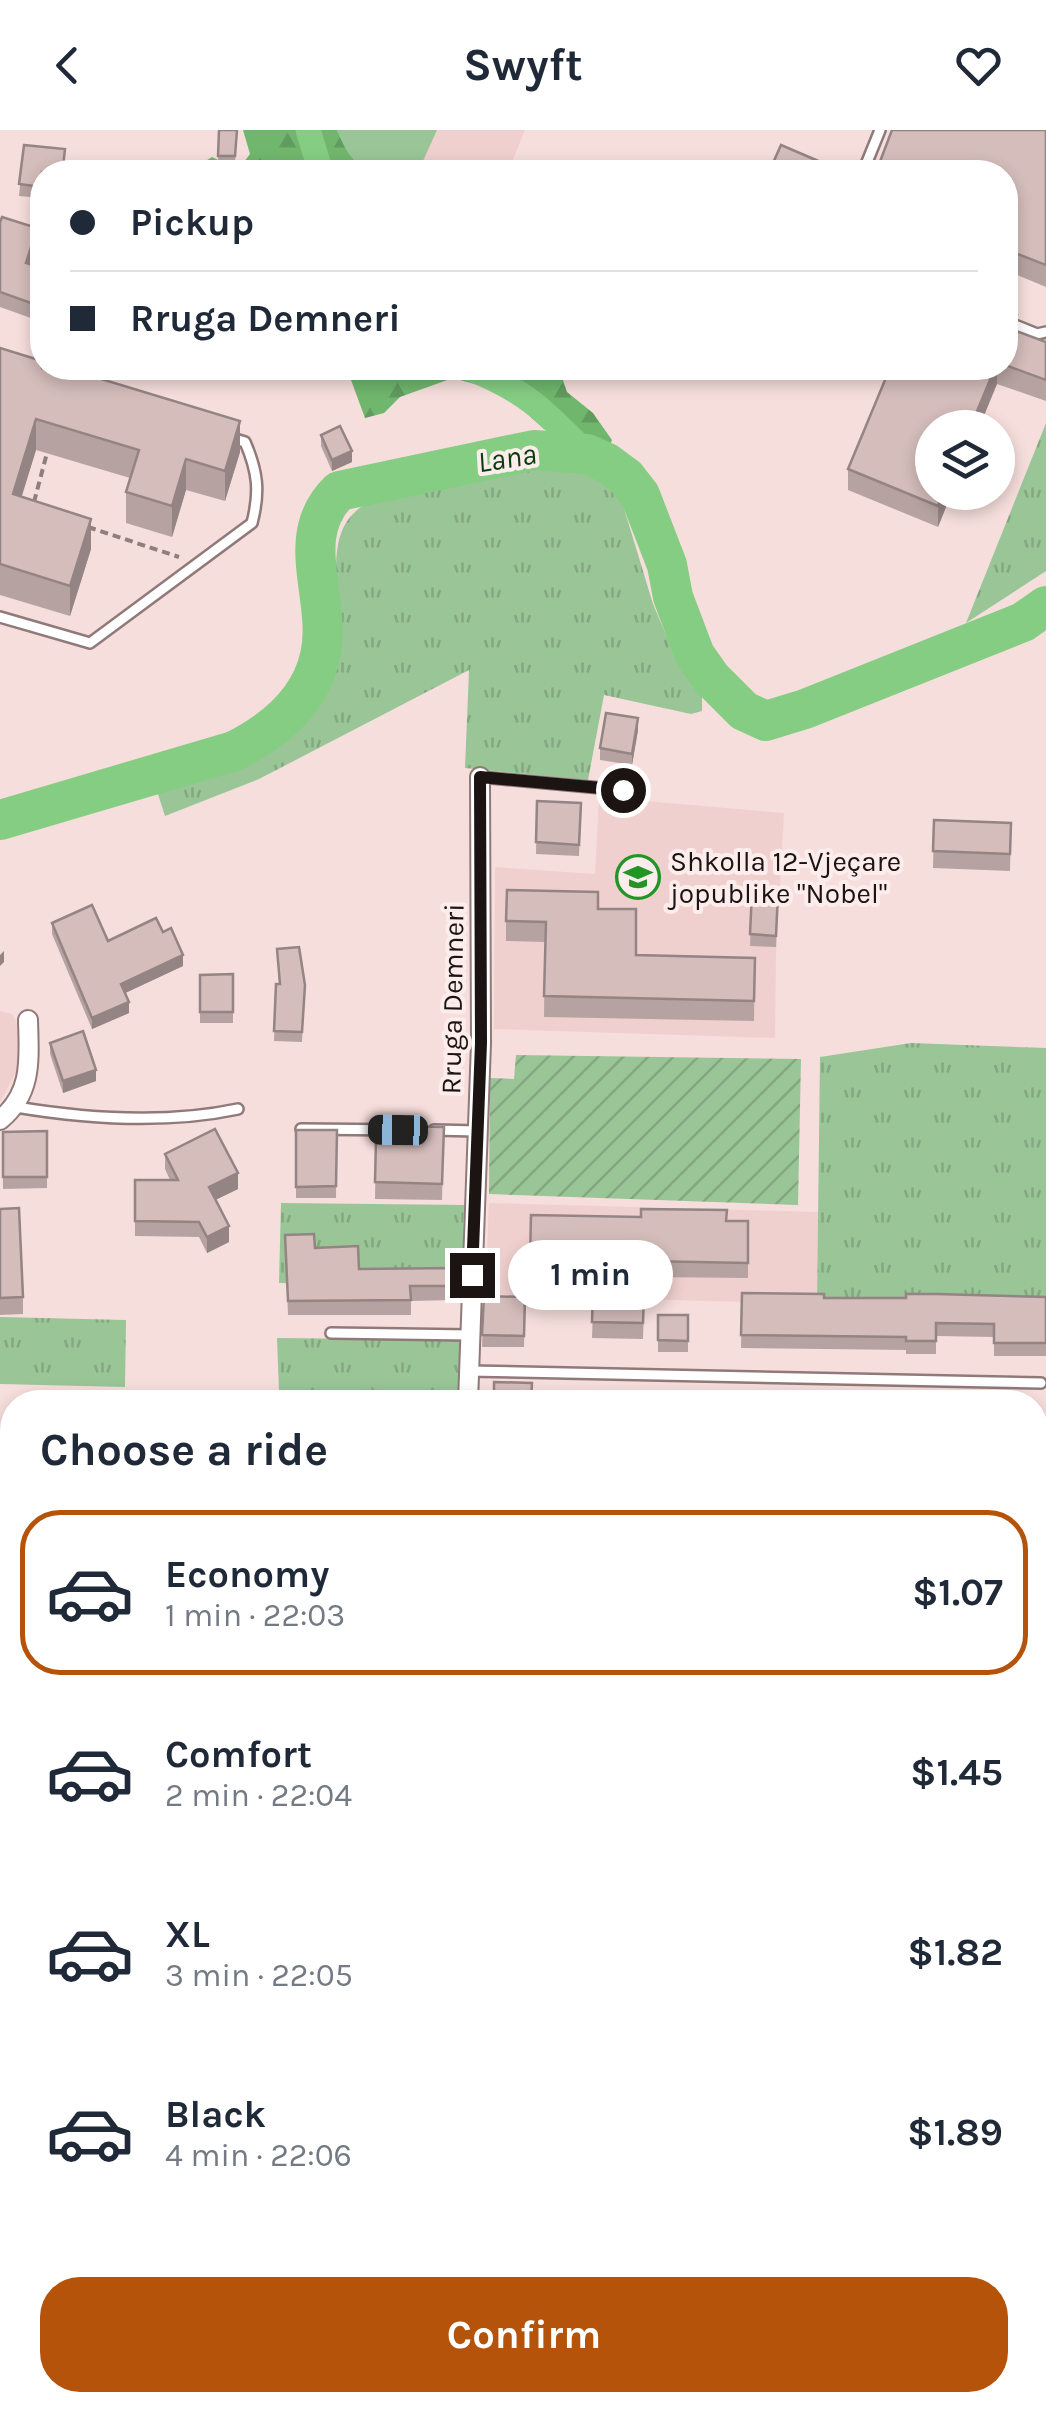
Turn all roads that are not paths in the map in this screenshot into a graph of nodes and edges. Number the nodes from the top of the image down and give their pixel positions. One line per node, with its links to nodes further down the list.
1 (880, 130): 2 (lane)
2 (868, 160)
3 (1018, 326): 4 (lane)
4 (1046, 332)
5 (227, 437): 6 (lane)
6 (0, 616)
7 (480, 777): 8 (lane); 14 (street, Rruga Demneri)
8 (623, 790)
9 (28, 1020): 10 (street)
10 (16, 1107): 11 (lane); 12 (street)
11 (238, 1109)
12 (0, 1120)
13 (301, 1128): 14 (lane)
14 (478, 1131): 16 (street, Rruga Demneri)
15 (331, 1333): 16 (lane)
16 (470, 1335): 17 (street, Rruga Demneri)
17 (469, 1371): 18 (lane); 19 (street, Rruga Demneri)
18 (1041, 1383)
19 (468, 1390)

